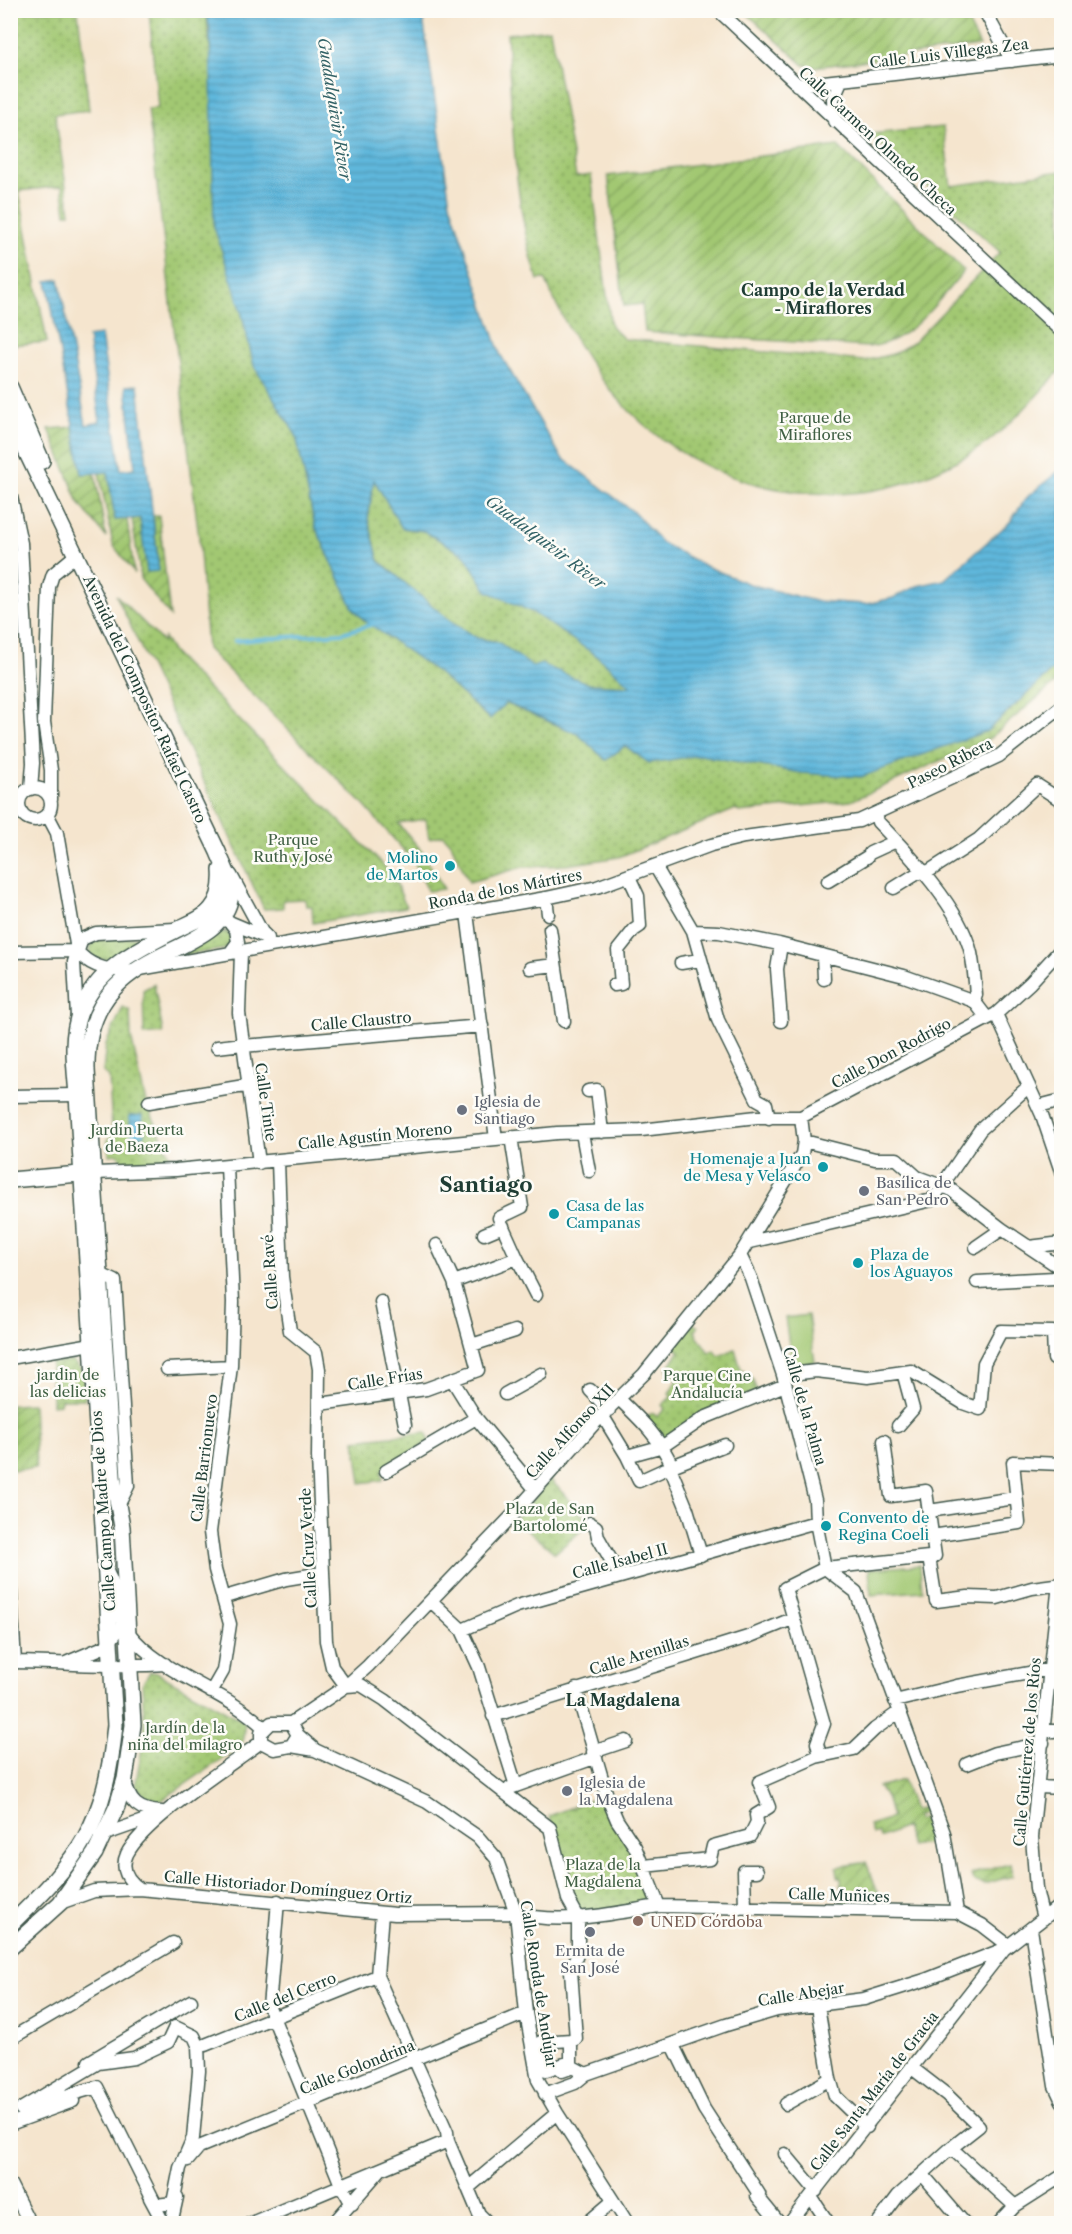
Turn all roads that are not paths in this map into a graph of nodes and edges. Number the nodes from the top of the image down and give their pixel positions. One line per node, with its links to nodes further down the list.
1 (718, 10): 6 (street, Calle Carmen Olmedo Checa)
2 (984, 10): 4 (street)
3 (1062, 55): 4 (street, Calle Luis Villegas Zea)
4 (1012, 61): 5 (street, Calle Luis Villegas Zea)
5 (840, 81): 6 (street, Calle Luis Villegas Zea); 7 (street)
6 (797, 85): 7 (street, Calle Carmen Olmedo Checa)
7 (834, 121): 8 (street, Calle Carmen Olmedo Checa)
8 (1062, 332)
9 (10, 387): 12 (main road, Avenida del Compositor Rafael Castro)
10 (10, 418): 12 (main road, Avenida del Compositor Rafael Castro)
11 (10, 492): 14 (street)
12 (75, 550): 16 (street); 22 (main road, Avenida del Compositor Rafael Castro)
13 (1062, 706): 20 (street, Paseo Ribera)
14 (29, 790): 15 (street); 16 (street); 18 (street)
15 (10, 793)
16 (51, 800): 19 (street)
17 (1062, 801): 24 (street)
18 (15, 804): 19 (street)
19 (47, 814): 40 (street, Calle Campo Madre de Dios)
20 (876, 815): 21 (street); 23 (street, Ronda de los Mártires)
21 (896, 841): 24 (street); 26 (street)
22 (218, 852): 31 (main road); 32 (main road); 36 (street)
23 (655, 866): 28 (street, Ronda de los Mártires); 35 (street)
24 (924, 872): 27 (street); 52 (street)
25 (631, 881): 51 (street)
26 (828, 881)
27 (894, 888)
28 (546, 898): 29 (street, Ronda de los Mártires); 30 (street)
29 (467, 913): 37 (street, Ronda de los Mártires); 57 (street)
30 (548, 914)
31 (204, 916): 32 (street); 33 (main road, Calle Campo Madre de Dios)
32 (225, 920): 36 (street); 42 (street, Calle Tinte); 49 (main road, Calle Campo Madre de Dios)
33 (180, 928): 40 (street); 48 (main road, Calle Campo Madre de Dios)
34 (550, 929): 46 (street)
35 (693, 931): 38 (street); 44 (street)
36 (268, 938): 37 (street)
37 (296, 944): 42 (street, Ronda de los Mártires)
38 (781, 945): 43 (street); 55 (street)
39 (1062, 948): 53 (street, Calle Don Rodrigo)
40 (77, 951): 41 (street); 48 (street); 56 (street, Calle Campo Madre de Dios)
41 (10, 952)
42 (235, 952): 49 (street, Ronda de los Mártires); 58 (street, Calle Tinte)
43 (823, 955): 50 (street); 52 (street)
44 (699, 960): 45 (street); 69 (street)
45 (681, 963)
46 (555, 965): 47 (street); 54 (street)
47 (531, 968)
48 (109, 969): 49 (street, Ronda de los Mártires); 56 (main road, Calle Campo Madre de Dios)
49 (134, 970): 79 (main road, Calle Campo Madre de Dios)
50 (824, 979)
51 (614, 985)
52 (974, 1001): 53 (street)
53 (992, 1016): 61 (street); 68 (street, Calle Don Rodrigo)
54 (564, 1021)
55 (781, 1021)
56 (78, 1022): 63 (main road, Calle Campo Madre de Dios)
57 (482, 1026): 58 (street, Calle Claustro); 73 (street)
58 (243, 1045): 59 (street, Calle Tinte); 60 (street, Calle Tinte)
59 (217, 1047)
60 (250, 1085): 66 (street); 76 (street, Calle Tinte)
61 (1029, 1086): 67 (street); 82 (street)
62 (588, 1091): 70 (street)
63 (77, 1095): 64 (street); 79 (main road, Calle Campo Madre de Dios)
64 (10, 1096)
65 (1062, 1100): 67 (street)
66 (149, 1102)
67 (1039, 1106): 80 (street)
68 (801, 1117): 69 (street, Calle Agustín Moreno); 74 (street)
69 (769, 1118): 70 (street, Calle Agustín Moreno)
70 (602, 1132): 71 (street, Calle Agustín Moreno)
71 (582, 1133): 72 (street, Calle Agustín Moreno); 78 (street)
72 (511, 1137): 73 (street, Calle Agustín Moreno); 83 (street)
73 (496, 1139): 75 (street, Calle Agustín Moreno)
74 (804, 1141): 82 (street); 86 (street, Calle Alfonso XII)
75 (278, 1161): 76 (street, Calle Agustín Moreno); 113 (street, Calle Ravé)
76 (259, 1163): 77 (street, Calle Agustín Moreno)
77 (227, 1166): 79 (street, Calle Agustín Moreno); 103 (street, Calle Barrionuevo)
78 (589, 1171)
79 (88, 1173): 81 (main road); 99 (main road, Calle Campo Madre de Dios); 143 (main road, Calle Campo Madre de Dios)
80 (1062, 1174)
81 (10, 1180)
82 (941, 1186): 84 (street); 86 (street)
83 (502, 1226): 85 (street); 92 (street)
84 (1002, 1229): 89 (street); 90 (street)
85 (484, 1234)
86 (750, 1242): 91 (street, Calle Alfonso XII)
87 (1062, 1243): 90 (street)
88 (437, 1245): 94 (street)
89 (975, 1247)
90 (1029, 1247): 93 (street)
91 (740, 1255): 107 (street, Calle de la Palma); 112 (street, Calle Alfonso XII)
92 (517, 1258): 94 (street); 96 (street)
93 (1062, 1269): 95 (street)
94 (453, 1282): 100 (street)
95 (977, 1282)
96 (536, 1295)
97 (381, 1302): 110 (street)
98 (515, 1331): 100 (street)
99 (92, 1344): 101 (street); 134 (main road, Calle Campo Madre de Dios)
100 (472, 1345): 108 (street, Calle Frías)
101 (10, 1358)
102 (1062, 1359): 105 (street)
103 (231, 1366): 104 (street); 140 (street, Calle Barrionuevo)
104 (167, 1369)
105 (903, 1372): 107 (street); 117 (street)
106 (541, 1374): 111 (street)
107 (784, 1380): 120 (street); 128 (street, Calle de la Palma)
108 (453, 1381): 110 (street, Calle Frías); 115 (street)
109 (590, 1390): 114 (street)
110 (400, 1394): 113 (street, Calle Frías); 116 (street)
111 (505, 1394)
112 (619, 1400): 114 (street, Calle Alfonso XII); 120 (street)
113 (320, 1404): 135 (street, Calle Cruz Verde)
114 (605, 1413): 121 (street); 125 (street, Calle Alfonso XII)
115 (476, 1418): 124 (street); 125 (street)
116 (405, 1425)
117 (898, 1426)
118 (884, 1441): 127 (street)
119 (725, 1445): 123 (street)
120 (663, 1446): 121 (street); 123 (street)
121 (627, 1456): 123 (street)
122 (1062, 1464): 126 (street)
123 (671, 1466): 131 (street)
124 (386, 1471)
125 (535, 1489): 141 (street, Calle Alfonso XII)
126 (1015, 1498): 127 (street); 130 (street)
127 (928, 1509): 130 (street)
128 (816, 1522): 131 (street, Calle Isabel II); 133 (street, Calle de la Palma)
129 (590, 1523): 136 (street)
130 (933, 1539): 132 (street)
131 (702, 1555): 136 (street, Calle Isabel II)
132 (929, 1557): 133 (street); 138 (street)
133 (825, 1568): 142 (street); 155 (street)
134 (107, 1572): 143 (street); 145 (main road, Calle Campo Madre de Dios)
135 (322, 1573): 140 (street); 152 (street, Calle Cruz Verde)
136 (620, 1576): 144 (street, Calle Isabel II)
137 (10, 1579): 146 (street)
138 (1062, 1584)
139 (1062, 1590): 148 (street, Calle Gutiérrez de los Ríos)
140 (225, 1597): 154 (street, Calle Barrionuevo)
141 (431, 1601): 144 (street); 152 (street, Calle Alfonso XII)
142 (792, 1619): 153 (street, Calle Arenillas); 167 (street)
143 (126, 1626): 145 (street, Calle Campo Madre de Dios); 149 (street); 150 (main road, Calle Campo Madre de Dios)
144 (462, 1630): 156 (street)
145 (111, 1641): 147 (street); 151 (main road, Calle Campo Madre de Dios)
146 (13, 1662): 147 (street)
147 (67, 1662): 151 (street)
148 (1054, 1663): 155 (street); 161 (street, Calle Gutiérrez de los Ríos)
149 (165, 1664): 150 (street); 154 (street)
150 (131, 1666): 151 (street); 169 (main road, Calle Campo Madre de Dios)
151 (111, 1667): 176 (main road, Calle Campo Madre de Dios)
152 (346, 1686): 157 (street, Calle Alfonso XII); 173 (street)
153 (576, 1689): 156 (street, Calle Arenillas); 166 (street)
154 (211, 1692): 158 (street)
155 (897, 1706): 167 (street); 185 (street)
156 (493, 1716): 170 (street)
157 (291, 1723): 158 (street); 160 (street)
158 (264, 1728): 163 (street)
159 (1062, 1731): 161 (street)
160 (298, 1735): 164 (street); 165 (street, Calle Ronda de Andújar)
161 (1044, 1737): 168 (street); 171 (street, Calle Gutiérrez de los Ríos)
162 (626, 1741): 166 (street)
163 (261, 1742): 164 (street); 174 (street)
164 (291, 1746): 165 (street, Calle Ronda de Andújar)
165 (315, 1750): 187 (street, Calle Ronda de Andújar)
166 (593, 1755): 170 (street); 177 (street)
167 (820, 1756): 177 (street)
168 (967, 1764)
169 (125, 1779): 174 (street); 175 (main road, Calle Campo Madre de Dios)
170 (516, 1786): 173 (street)
171 (1039, 1787): 172 (street); 189 (street, Calle Gutiérrez de los Ríos)
172 (1062, 1788)
173 (504, 1791): 188 (street)
174 (167, 1812): 175 (street); 179 (street)
175 (106, 1832): 176 (street); 181 (main road, Calle Campo Madre de Dios)
176 (83, 1845): 190 (main road, Calle Campo Madre de Dios)
177 (644, 1866): 183 (street)
178 (757, 1871): 184 (street)
179 (140, 1889): 180 (street, Calle Historiador Domínguez Ortiz); 181 (street, Calle Historiador Domínguez Ortiz)
180 (278, 1901): 186 (street, Calle Historiador Domínguez Ortiz); 200 (street)
181 (60, 1903): 194 (main road, Calle Campo Madre de Dios)
182 (1062, 1904): 189 (street)
183 (659, 1906): 184 (street, Calle Muñices); 188 (street)
184 (745, 1906): 185 (street, Calle Muñices)
185 (957, 1912): 193 (street, Calle Muñices)
186 (382, 1913): 187 (street, Calle Historiador Domínguez Ortiz); 195 (street)
187 (516, 1913): 188 (street); 198 (street, Calle Ronda de Andújar)
188 (578, 1917): 202 (street)
189 (1043, 1919): 191 (street)
190 (10, 1925)
191 (1031, 1929): 193 (street); 211 (street)
192 (173, 1943): 201 (street)
193 (1006, 1947): 197 (street, Calle Abejar); 206 (street, Calle Santa María de Gracia)
194 (10, 1948)
195 (377, 1976): 200 (street, Calle del Cerro); 205 (street)
196 (191, 2001): 199 (street)
197 (818, 2006): 204 (street, Calle Abejar); 208 (street)
198 (526, 2013): 205 (street, Calle Golondrina); 209 (street, Calle Ronda de Andújar)
199 (162, 2018): 203 (street); 215 (street)
200 (273, 2018): 203 (street, Calle del Cerro); 212 (street)
201 (10, 2039)
202 (571, 2040)
203 (205, 2045): 218 (street)
204 (673, 2045): 207 (street, Calle Abejar); 239 (street)
205 (415, 2060): 212 (street, Calle Golondrina); 217 (street)
206 (912, 2068): 216 (street, Calle Santa María de Gracia); 219 (street)
207 (586, 2074): 209 (street, Calle Abejar); 210 (street, Calle Abejar)
208 (830, 2079): 213 (street); 216 (street)
209 (538, 2080): 210 (street, Calle Ronda de Andújar)
210 (545, 2094): 214 (street, Calle Ronda de Andújar)
211 (1062, 2101)
212 (309, 2102): 218 (street, Calle Golondrina); 225 (street)
213 (786, 2104)
214 (557, 2113): 226 (street); 228 (street, Calle Ronda de Andújar)
215 (13, 2123): 233 (street)
216 (867, 2127): 227 (street, Calle Santa María de Gracia)
217 (447, 2140): 221 (street); 226 (street)
218 (196, 2143): 218 (street); 234 (street)
219 (951, 2148): 222 (street); 230 (street)
220 (785, 2154): 227 (street)
221 (382, 2168): 225 (street); 229 (street)
222 (923, 2175): 242 (street); 243 (street)
223 (1062, 2176): 230 (street)
224 (10, 2184): 232 (street)
225 (341, 2185): 229 (street); 235 (street)
226 (468, 2188): 237 (street)
227 (814, 2194): 240 (street, Calle Santa María de Gracia); 241 (street)
228 (613, 2201): 231 (street); 238 (street, Calle Ronda de Andújar)
229 (352, 2204): 236 (street)
230 (1015, 2206): 244 (street)
231 (582, 2222)
232 (30, 2223)
233 (164, 2223)
234 (171, 2223)
235 (249, 2223)
236 (333, 2223)
237 (489, 2223)
238 (628, 2223)
239 (780, 2223)
240 (789, 2223)
241 (829, 2223)
242 (877, 2223)
243 (965, 2223)
244 (998, 2223)

